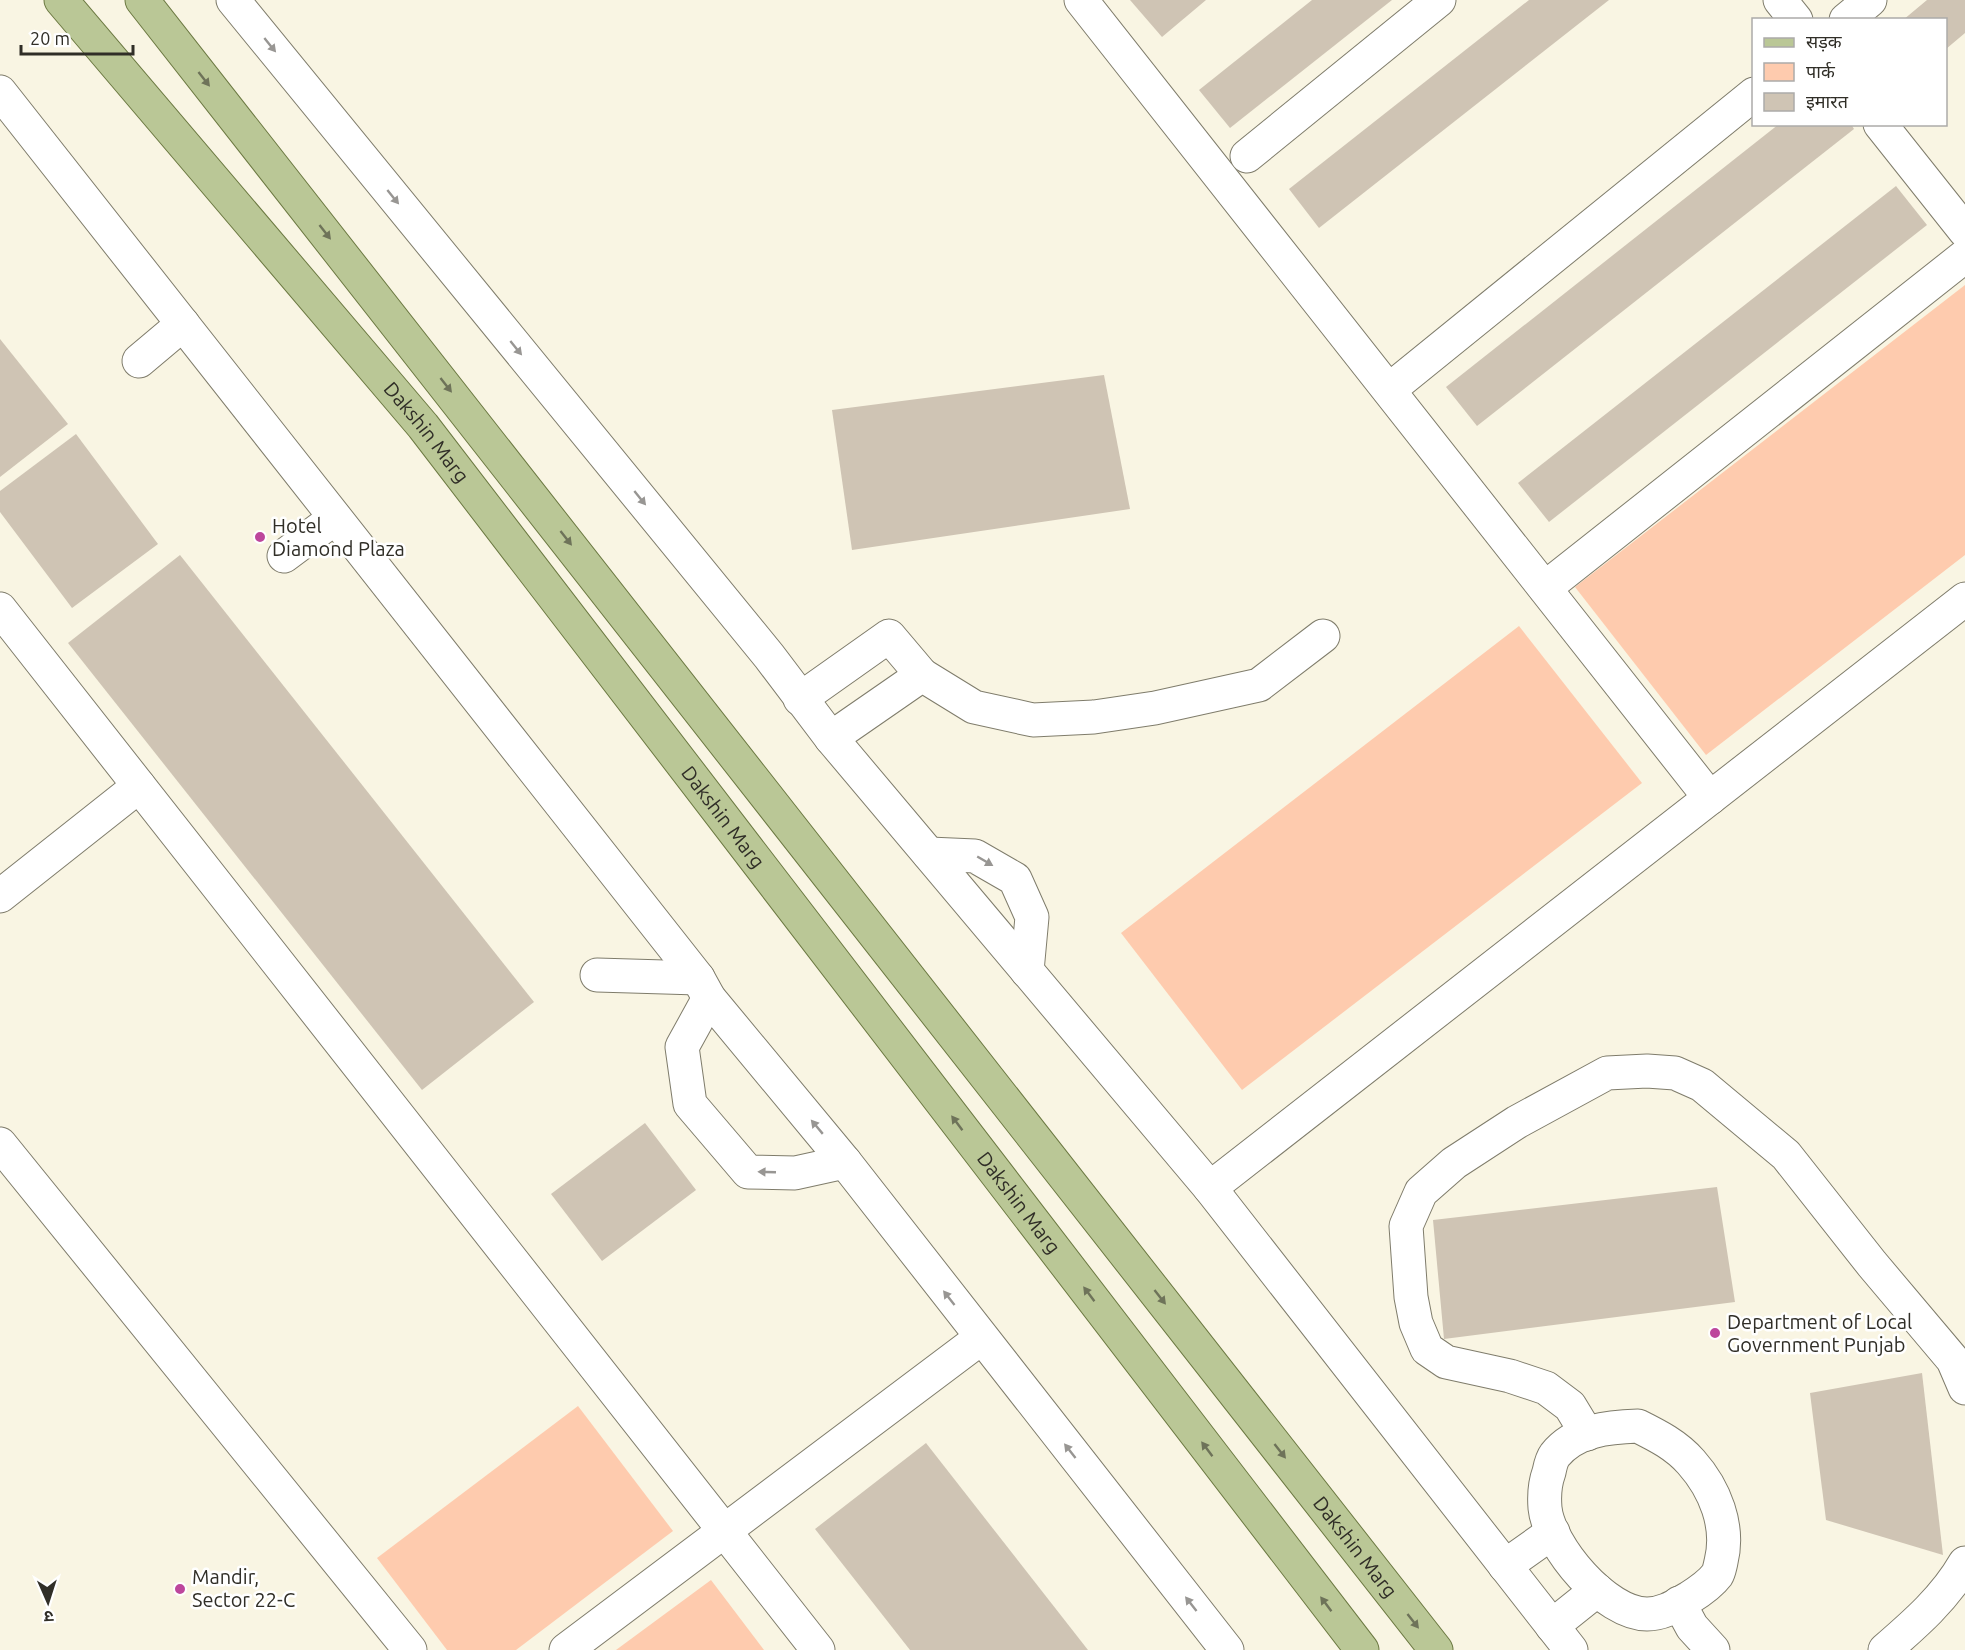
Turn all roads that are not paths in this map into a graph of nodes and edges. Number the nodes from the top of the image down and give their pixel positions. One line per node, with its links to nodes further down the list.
1 (61, 0): 52 (main road, Dakshin Marg, one-way to 1)
2 (142, 0): 53 (main road, Dakshin Marg, one-way to 53)
3 (233, 0): 26 (street, one-way to 26)
4 (1081, 0): 18 (street)
5 (1439, 0): 13 (street)
6 (1780, 0): 8 (street)
7 (1870, 0): 9 (street)
8 (1794, 18)
9 (1848, 18)
10 (0, 92): 16 (street)
11 (1752, 96): 18 (street)
12 (1882, 126): 14 (street)
13 (1246, 156)
14 (1965, 231)
15 (1965, 256): 21 (street)
16 (183, 324): 17 (street); 19 (street)
17 (139, 361)
18 (1389, 390): 21 (street)
19 (335, 518): 20 (street); 34 (street)
20 (284, 556)
21 (1545, 588): 29 (street)
22 (1965, 599): 29 (street)
23 (0, 609): 28 (street)
24 (1323, 636): 25 (street)
25 (922, 675): 26 (street); 27 (street)
26 (800, 699): 27 (street)
27 (831, 738): 30 (street)
28 (139, 786): 31 (street); 41 (street)
29 (1710, 798): 37 (street)
30 (928, 854): 32 (street); 32 (street, one-way to 32)
31 (0, 896)
32 (1027, 971): 37 (street)
33 (597, 975): 34 (street)
34 (703, 988): 36 (street, one-way to 34); 36 (street, one-way to 34)
35 (0, 1144): 48 (street)
36 (845, 1162): 38 (street, one-way to 36)
37 (1210, 1188): 44 (street)
38 (981, 1338): 41 (street); 51 (street, one-way to 38)
39 (1965, 1388): 40 (street)
40 (1587, 1434): 42 (street); 46 (street)
41 (724, 1531): 49 (street); 50 (street)
42 (1553, 1532): 44 (street); 45 (street)
43 (1965, 1563): 55 (street)
44 (1505, 1566): 47 (street)
45 (1596, 1590): 46 (street); 47 (street)
46 (1679, 1603): 54 (street)
47 (1562, 1638)
48 (410, 1650)
49 (566, 1650)
50 (818, 1650)
51 (1227, 1650)
52 (1362, 1650)
53 (1436, 1650)
54 (1713, 1650)
55 (1885, 1650)

